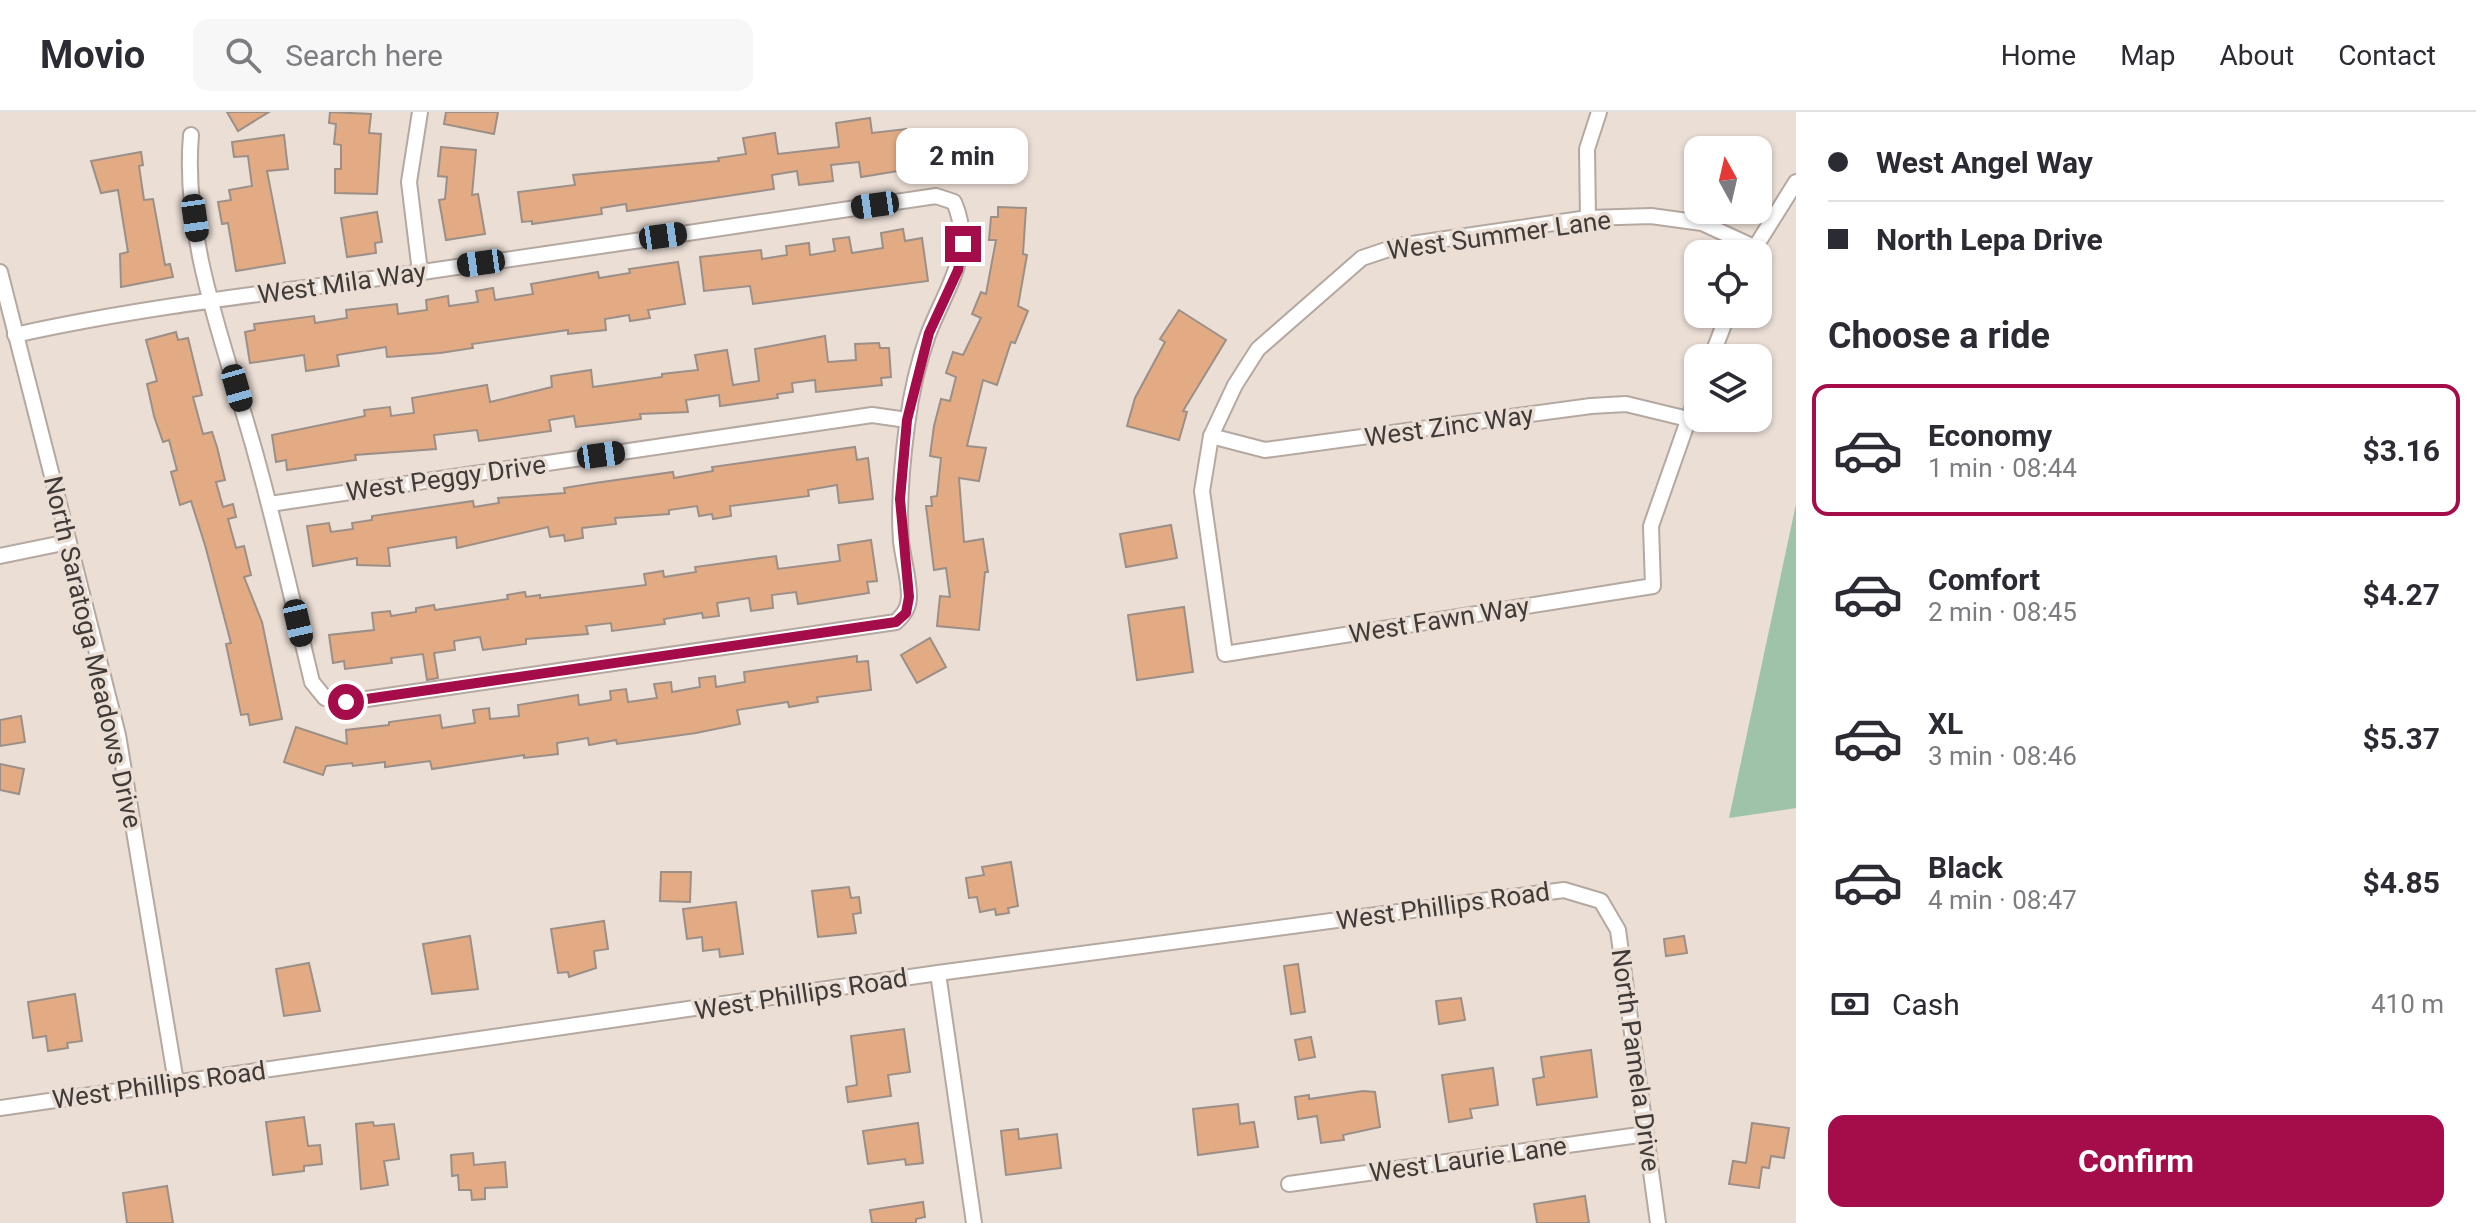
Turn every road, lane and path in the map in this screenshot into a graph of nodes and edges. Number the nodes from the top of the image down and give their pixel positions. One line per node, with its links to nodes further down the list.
1 (420, 112): 9 (street)
2 (1599, 112): 5 (street)
3 (191, 135): 10 (street)
4 (1796, 182): 7 (street)
5 (1588, 218): 6 (street, West Summer Lane); 15 (street, West Summer Lane)
6 (1733, 240)
7 (1758, 240)
8 (0, 272): 11 (street, North Saratoga Meadows Drive)
9 (420, 272): 10 (street, West Mila Way); 13 (street, West Mila Way)
10 (212, 301): 11 (street, West Mila Way); 16 (street)
11 (15, 335): 17 (street, North Saratoga Meadows Drive)
12 (1684, 418): 15 (street, West Zinc Way)
13 (907, 420): 16 (street, West Peggy Drive); 16 (street)
14 (1684, 431): 19 (street, West Fawn Way)
15 (1211, 436): 19 (street, West Summer Lane)
16 (270, 504)
17 (68, 542): 18 (street); 22 (street, North Saratoga Meadows Drive)
18 (0, 556)
19 (1225, 654)
20 (1601, 901): 21 (street, West Phillips Road); 24 (street, North Pamela Drive)
21 (938, 973): 22 (street, West Phillips Road); 26 (street)
22 (176, 1082): 23 (street, West Phillips Road)
23 (0, 1108)
24 (1646, 1134): 25 (street, West Laurie Lane); 27 (street, North Pamela Drive)
25 (1289, 1184)
26 (974, 1223)
27 (1658, 1223)

